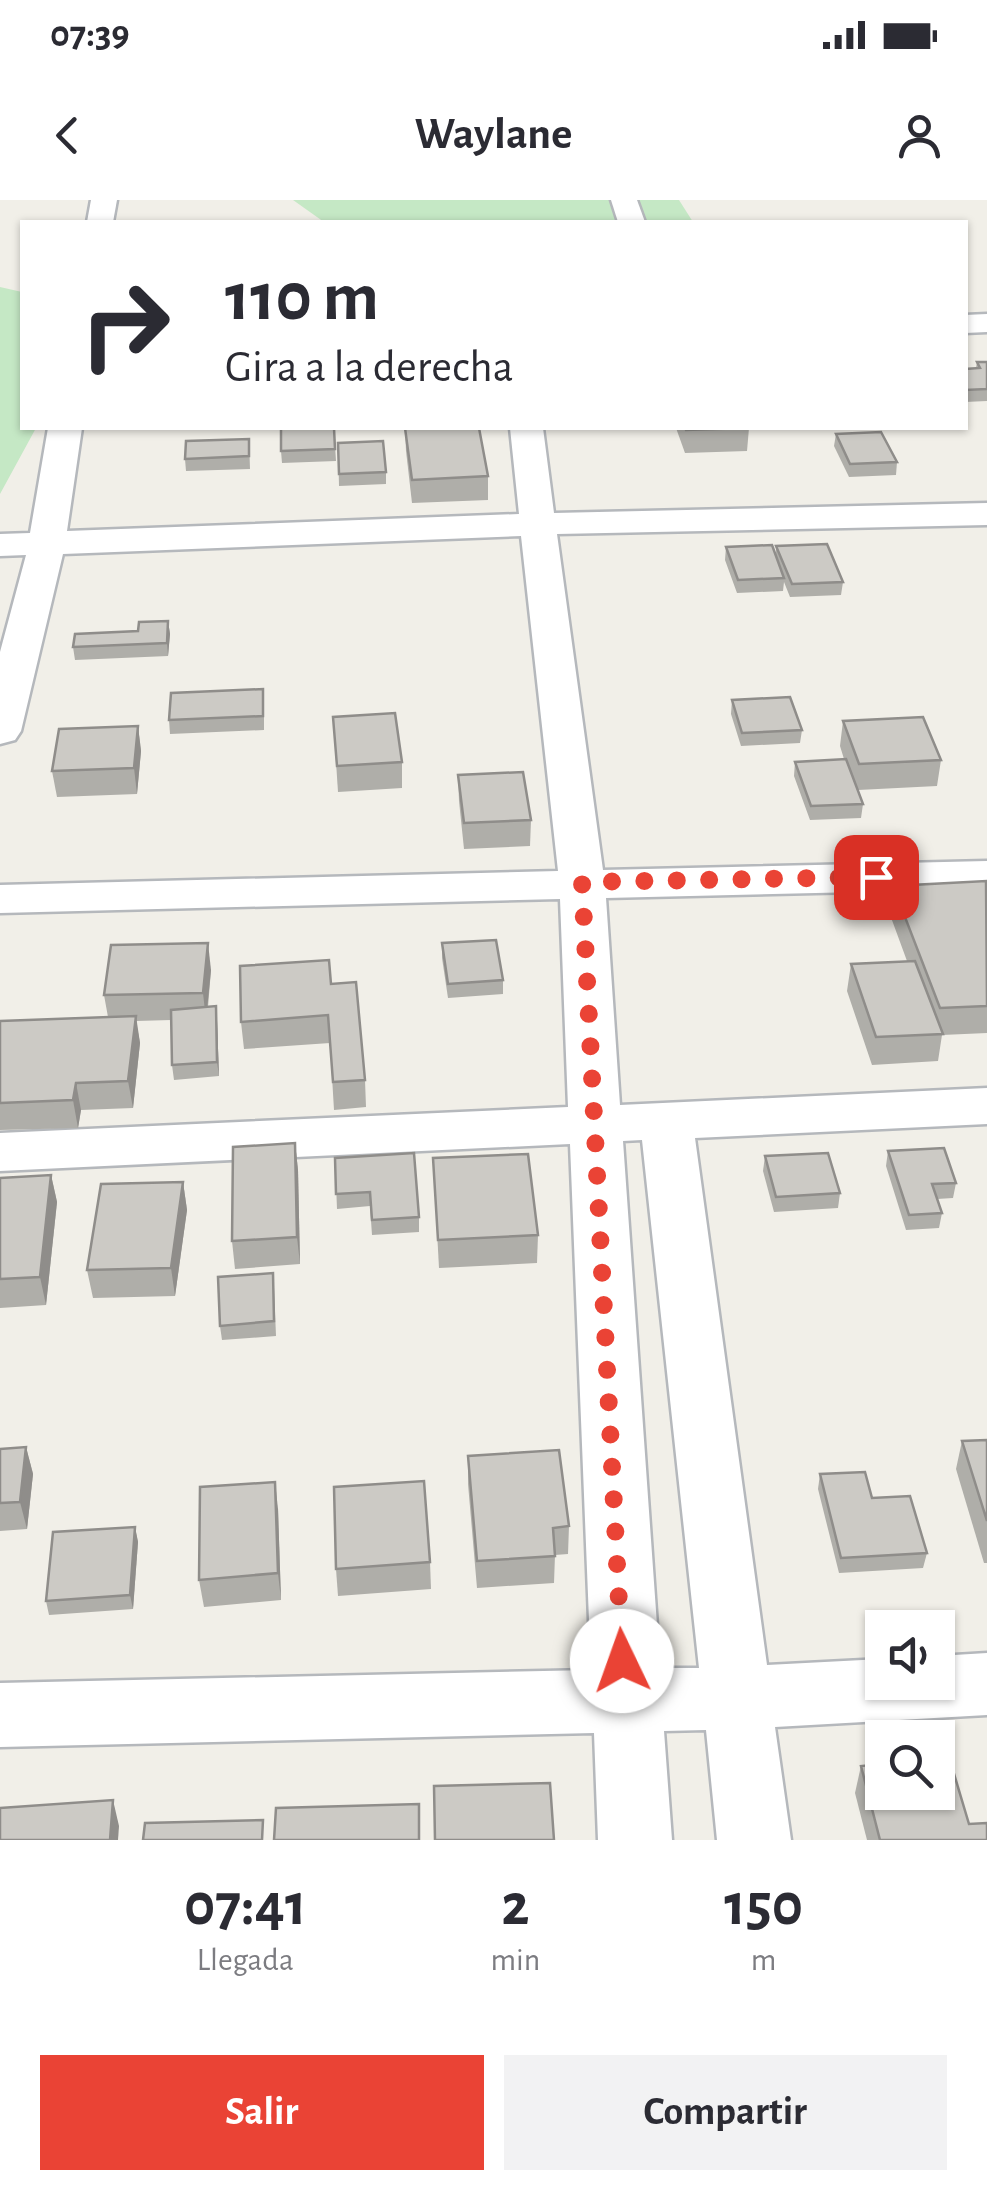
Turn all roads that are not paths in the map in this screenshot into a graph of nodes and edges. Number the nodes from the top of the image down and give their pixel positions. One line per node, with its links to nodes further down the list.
1 (66, 430): 5 (street)
2 (526, 430): 4 (street)
3 (987, 514): 4 (street)
4 (538, 524): 5 (street); 9 (street)
5 (47, 543): 6 (street); 7 (street)
6 (0, 544)
7 (0, 730)
8 (987, 875): 9 (street)
9 (582, 882): 10 (street); 13 (street)
10 (0, 899)
11 (987, 1106): 12 (street)
12 (666, 1122): 13 (street); 16 (street)
13 (593, 1124): 14 (street); 17 (street)
14 (0, 1152)
15 (987, 1684): 16 (street)
16 (734, 1698): 17 (street); 20 (street)
17 (624, 1699): 18 (street); 19 (street)
18 (0, 1716)
19 (635, 1840)
20 (754, 1840)

